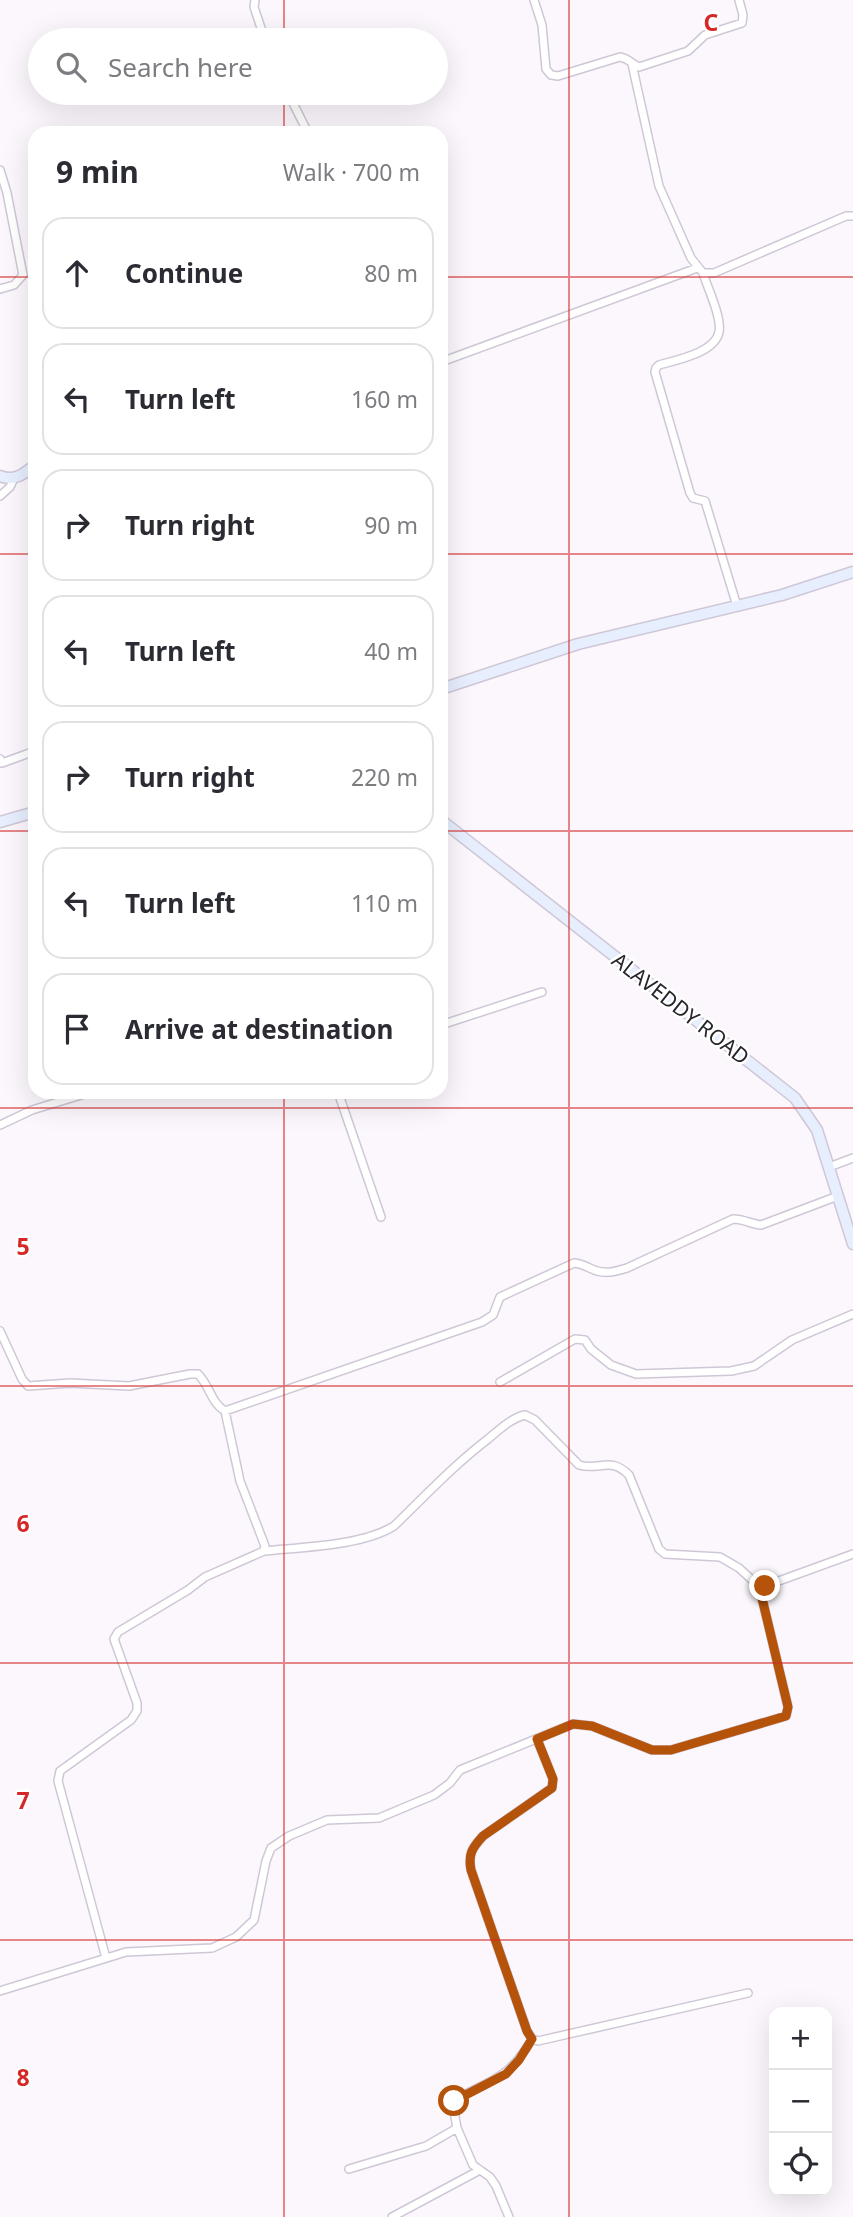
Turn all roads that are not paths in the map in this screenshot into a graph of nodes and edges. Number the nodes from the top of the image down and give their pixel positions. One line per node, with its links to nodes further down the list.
1 (254, 0): 4 (street)
2 (534, 0): 5 (street)
3 (740, 0): 5 (street)
4 (261, 28)
5 (632, 64): 10 (street)
6 (294, 105): 7 (street)
7 (305, 126)
8 (0, 170): 11 (street)
9 (853, 216): 10 (street)
10 (700, 270): 12 (street); 18 (street)
11 (0, 289)
12 (448, 360)
13 (28, 471): 15 (street)
14 (0, 476): 15 (street)
15 (14, 478): 16 (street)
16 (0, 495)
17 (853, 572): 18 (street)
18 (737, 606): 19 (street)
19 (448, 687)
20 (28, 754): 21 (street)
21 (0, 759)
22 (28, 814): 23 (street)
23 (0, 822)
24 (448, 825): 31 (street, ALAVEDDY ROAD)
25 (542, 992): 26 (street)
26 (448, 1023)
27 (68, 1099): 29 (street)
28 (340, 1099): 33 (street)
29 (0, 1125)
30 (853, 1158): 31 (street)
31 (829, 1167): 32 (street, ALAVEDDY ROAD)
32 (838, 1196): 34 (street, ALAVEDDY ROAD); 38 (street)
33 (381, 1217)
34 (853, 1244)
35 (853, 1314): 37 (street)
36 (0, 1331): 38 (street)
37 (500, 1382)
38 (225, 1411): 39 (street)
39 (264, 1551): 41 (street); 43 (street)
40 (853, 1554): 41 (street)
41 (763, 1590): 42 (street)
42 (537, 1739): 43 (street); 46 (street)
43 (106, 1958): 44 (street)
44 (0, 1991)
45 (748, 1993): 46 (street)
46 (532, 2039): 47 (street)
47 (457, 2128): 48 (street); 49 (street)
48 (349, 2169)
49 (480, 2170): 50 (street); 51 (street)
50 (392, 2217)
51 (509, 2217)

